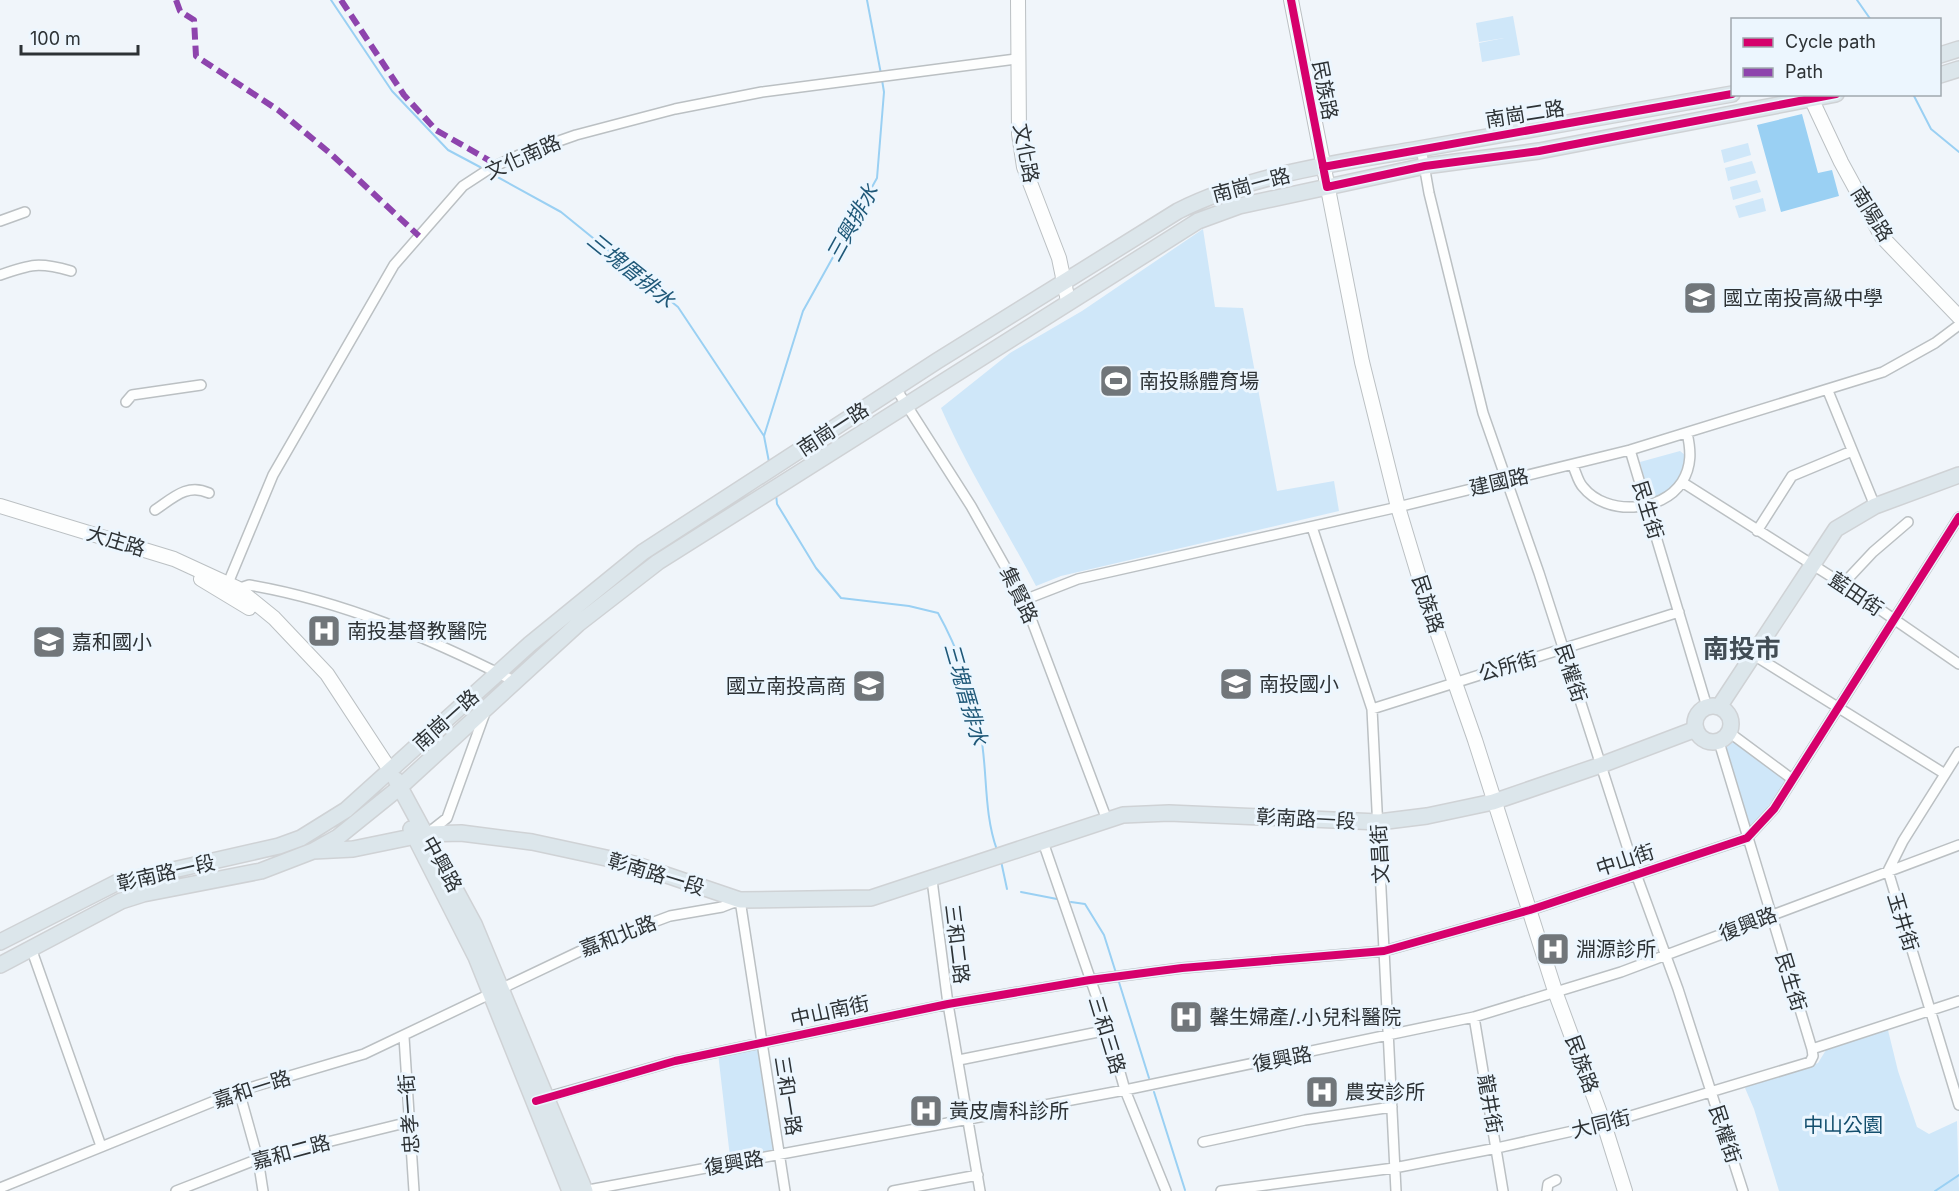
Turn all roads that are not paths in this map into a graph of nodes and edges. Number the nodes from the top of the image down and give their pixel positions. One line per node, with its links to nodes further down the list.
1 (1018, 0): 5 (main road, 文化路)
2 (1291, 0): 11 (main road, 民族路)
3 (1959, 49): 4 (main road)
4 (1941, 56)
5 (1016, 59): 18 (main road, 文化路); 47 (street, 文化南路)
6 (1959, 69): 7 (main road)
7 (1941, 75)
8 (1731, 94): 10 (main road, 南崗二路)
9 (1810, 97): 12 (main road, 南崗二路); 20 (main road, 南陽路)
10 (1421, 148): 11 (main road, 南崗二路); 12 (street, 民權街)
11 (1323, 166): 13 (main road, 民族路); 18 (main road, 南崗一路)
12 (1425, 166): 13 (main road, 南崗二路); 32 (street, 民權街)
13 (1327, 187): 19 (main road, 南崗一路); 38 (main road, 民族路)
14 (25, 212): 15 (street)
15 (0, 221)
16 (71, 271): 17 (street)
17 (0, 275)
18 (1062, 282): 19 (main road, 文化路); 23 (main road, 南崗一路)
19 (1068, 301): 26 (main road, 南崗一路)
20 (1959, 317)
21 (1959, 325): 24 (street, 建國路)
22 (201, 385): 25 (street)
23 (895, 387): 26 (street, 集賢路); 54 (main road, 南崗一路)
24 (1828, 391): 27 (street, 建國路); 29 (street)
25 (126, 402)
26 (906, 405): 48 (street, 集賢路); 55 (main road, 南崗一路)
27 (1687, 433): 28 (street, 建國路); 33 (street)
28 (1630, 450): 30 (street, 建國路); 35 (street, 民生街)
29 (1852, 451): 37 (street); 44 (street)
30 (1573, 466): 32 (street, 建國路); 35 (street)
31 (1959, 475): 37 (main road)
32 (1507, 479): 38 (street, 建國路); 51 (street, 民權街)
33 (1682, 482): 35 (street); 44 (street, 藍田街)
34 (209, 493): 39 (street)
35 (1647, 504): 49 (street, 民生街)
36 (0, 506): 47 (main road, 大庄路)
37 (1875, 506): 45 (main road)
38 (1398, 507): 43 (street, 建國路); 56 (main road, 民族路)
39 (155, 510)
40 (0, 513): 47 (main road, 大庄路)
41 (1959, 517): 50 (street, 中山街)
42 (1908, 522): 46 (street)
43 (1312, 527): 48 (street, 建國路); 60 (street, 文昌街)
44 (1757, 531): 45 (street, 藍田街)
45 (1812, 565): 46 (street, 藍田街); 52 (main road)
46 (1843, 584): 50 (street, 藍田街)
47 (232, 591): 54 (street, 大庄路); 65 (main road, 中興路)
48 (1024, 600): 70 (street, 集賢路)
49 (1679, 612): 51 (street, 公所街); 58 (street, 民生街)
50 (1895, 620): 53 (street, 藍田街); 59 (street, 中山街)
51 (1563, 650): 56 (street, 公所街); 64 (street, 民權街)
52 (1752, 654): 58 (main road); 59 (street)
53 (1959, 664)
54 (499, 673): 55 (street, 大庄路); 65 (main road, 南崗一路)
55 (514, 681): 57 (main road, 南崗一路)
56 (1454, 681): 60 (street, 公所街); 69 (main road, 民族路)
57 (487, 705): 68 (main road, 南崗一路); 72 (street)
58 (1713, 707): 61 (main road); 62 (main road)
59 (1840, 708): 66 (street); 67 (street, 中山街)
60 (1372, 709): 71 (street, 文昌街)
61 (1696, 729): 62 (main road); 64 (main road, 彰南路一段)
62 (1724, 737): 67 (street); 73 (street, 民生街)
63 (1959, 752): 66 (street, 玉井街)
64 (1601, 765): 69 (main road, 彰南路一段); 78 (street, 民權街)
65 (386, 773): 68 (main road, 中興路); 83 (main road, 彰南路一段)
66 (1945, 774): 77 (street, 玉井街)
67 (1792, 779): 73 (street, 中山街)
68 (395, 790): 72 (main road, 中興路); 76 (main road, 彰南路一段)
69 (1493, 802): 71 (main road, 彰南路一段); 81 (main road, 民族路)
70 (1107, 820): 71 (main road, 彰南路一段); 74 (main road, 彰南路一段)
71 (1379, 822): 85 (street, 文昌街)
72 (421, 835): 76 (main road, 彰南路一段); 80 (main road, 彰南路一段); 90 (main road, 中興路)
73 (1747, 838): 78 (street, 中山街); 82 (street, 民生街)
74 (1044, 842): 79 (main road, 彰南路一段); 89 (street, 三和三路)
75 (1959, 845): 77 (street, 復興路)
76 (313, 851): 84 (main road, 彰南路一段)
77 (1888, 871): 82 (street, 復興路); 94 (street, 玉井街)
78 (1636, 874): 81 (street, 中山街); 86 (street, 民權街)
79 (932, 880): 80 (main road, 彰南路一段); 93 (street, 三和二路)
80 (740, 900): 90 (street, 嘉和北路); 99 (street, 三和一路)
81 (1530, 910): 85 (street, 中山街); 91 (main road, 民族路)
82 (1771, 915): 86 (street, 復興路); 100 (street, 民生街)
83 (0, 942)
84 (31, 948): 87 (main road, 彰南路一段); 112 (street)
85 (1384, 951): 88 (street, 中山街); 98 (street, 文昌街)
86 (1665, 956): 91 (street, 復興路); 104 (street, 民權街)
87 (0, 965)
88 (1131, 975): 89 (street, 中山南街)
89 (1090, 980): 93 (street, 中山南街); 96 (street, 三和三路)
90 (496, 989): 97 (street, 嘉和一路); 105 (main road, 中興路)
91 (1556, 994): 95 (street, 復興路); 110 (main road, 民族路)
92 (1959, 1001): 94 (street, 大同街)
93 (948, 1004): 99 (street, 中山南街); 101 (street, 三和二路)
94 (1929, 1010): 100 (street, 大同街); 106 (street, 玉井街)
95 (1474, 1017): 98 (street, 復興路); 113 (street, 龍井街)
96 (1108, 1030): 101 (street); 103 (street, 三和三路)
97 (404, 1037): 102 (street, 嘉和一路); 109 (street, 忠孝一街)
98 (1389, 1037): 103 (street, 復興路); 107 (street, 文昌街)
99 (763, 1041): 105 (street, 中山南街); 114 (street, 三和一路)
100 (1812, 1050): 104 (street, 大同街)
101 (959, 1060): 108 (street, 三和二路)
102 (239, 1090): 112 (street, 嘉和一路); 115 (street)
103 (1125, 1090): 108 (street, 復興路); 128 (street, 三和三路)
104 (1712, 1093): 110 (street, 大同街); 134 (street, 民權街)
105 (541, 1099): 123 (main road, 中興路); 124 (main road, 中興路)
106 (1959, 1105)
107 (1392, 1107): 111 (street); 116 (street, 文昌街)
108 (969, 1118): 114 (street, 復興路); 117 (street, 三和二路)
109 (409, 1122): 115 (street, 嘉和二路); 122 (street, 忠孝一街)
110 (1604, 1124): 113 (street, 大同街); 133 (main road, 民族路)
111 (1203, 1142)
112 (101, 1146): 119 (street, 嘉和一路)
113 (1497, 1148): 116 (street, 大同街); 131 (street, 龍井街)
114 (781, 1155): 124 (street, 復興路); 125 (street, 三和一路)
115 (258, 1159): 120 (street, 嘉和二路); 121 (street)
116 (1394, 1168): 129 (street, 大同街); 130 (street, 文昌街)
117 (978, 1175): 126 (street); 127 (street, 三和二路)
118 (1556, 1180): 132 (street)
119 (0, 1188)
120 (176, 1191)
121 (263, 1191)
122 (414, 1191)
123 (570, 1191)
124 (584, 1191)
125 (785, 1191)
126 (892, 1191)
127 (980, 1191)
128 (1166, 1191)
129 (1221, 1191)
130 (1395, 1191)
131 (1503, 1191)
132 (1547, 1191)
133 (1624, 1191)
134 (1743, 1191)

